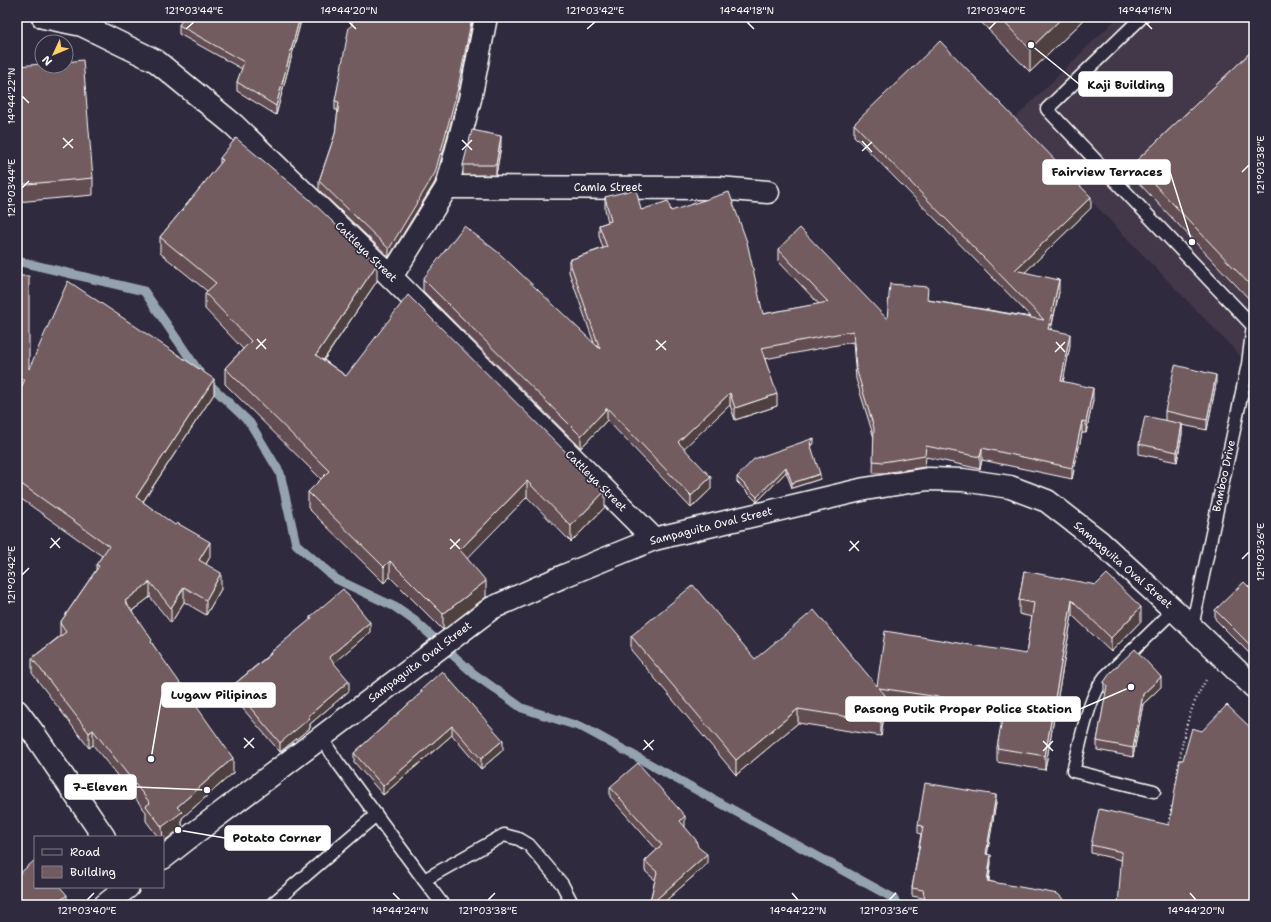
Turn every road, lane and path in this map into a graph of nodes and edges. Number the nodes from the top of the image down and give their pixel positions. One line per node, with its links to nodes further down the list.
1 (43, 17): 6 (street, Cattleya Street)
2 (486, 17): 4 (street)
3 (1142, 17): 7 (lane, Bamboo Drive)
4 (447, 187): 5 (street, Camia Street); 6 (street)
5 (768, 192)
6 (391, 277): 8 (street, Cattleya Street)
7 (1253, 326): 10 (lane, Bamboo Drive)
8 (654, 539): 9 (street, Sampaguita Oval Street); 14 (street, Sampaguita Oval Street)
9 (1174, 610): 10 (street, Sampaguita Oval Street); 16 (lane)
10 (1192, 627): 11 (street, Sampaguita Oval Street)
11 (1219, 654): 12 (street, Sampaguita Oval Street); 15 (path)
12 (1254, 687)
13 (17, 711): 20 (street)
14 (322, 737): 18 (lane); 21 (street, Sampaguita Oval Street)
15 (1175, 788)
16 (1154, 791)
17 (1172, 803): 19 (path)
18 (376, 815): 22 (lane); 25 (lane)
19 (1167, 833)
20 (103, 836)
21 (164, 857)
22 (424, 880): 26 (lane); 27 (lane)
23 (127, 888): 24 (street)
24 (105, 905)
25 (272, 905)
26 (443, 905)
27 (573, 905)

